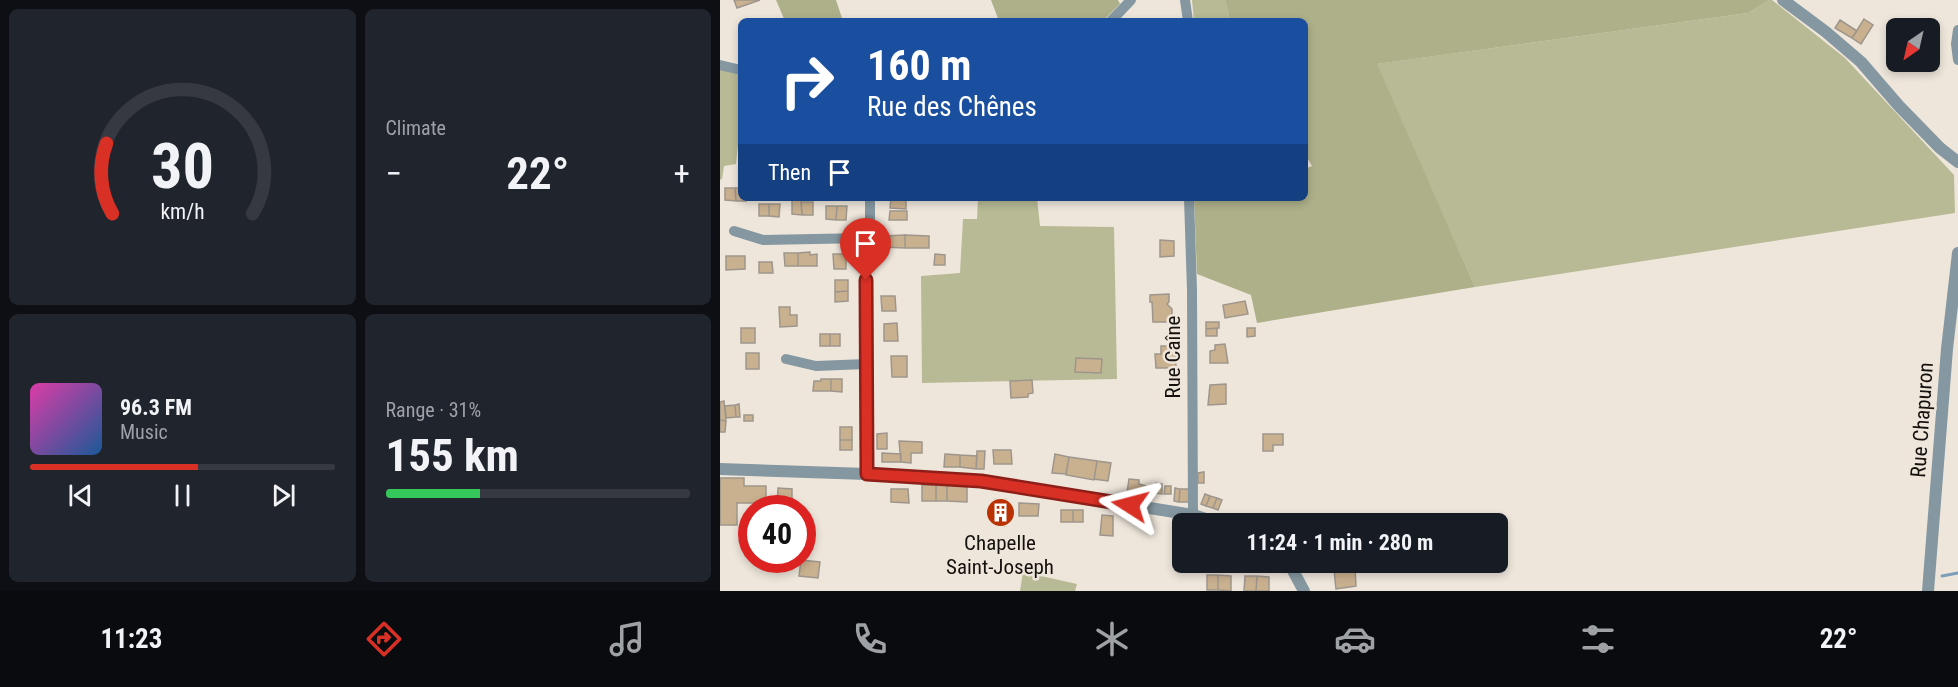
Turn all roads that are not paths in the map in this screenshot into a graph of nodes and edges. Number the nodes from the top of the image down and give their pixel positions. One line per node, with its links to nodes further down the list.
1 (1131, 0): 4 (street)
2 (1185, 0): 5 (street)
3 (1783, 0): 10 (street)
4 (1114, 18)
5 (1188, 18)
6 (1958, 30): 7 (street)
7 (1958, 60)
8 (720, 65): 9 (street)
9 (738, 69)
10 (1958, 162)
11 (870, 201): 14 (street)
12 (1189, 201): 21 (street, Rue Caîne)
13 (734, 231): 14 (street)
14 (866, 238): 17 (street)
15 (1958, 253): 24 (street, Rue Chapuron)
16 (786, 358): 17 (street)
17 (866, 364): 19 (street)
18 (720, 469): 19 (street)
19 (867, 474): 20 (street)
20 (1181, 513)
21 (1193, 513)
22 (1294, 573): 23 (street)
23 (1304, 591)
24 (1928, 591)

